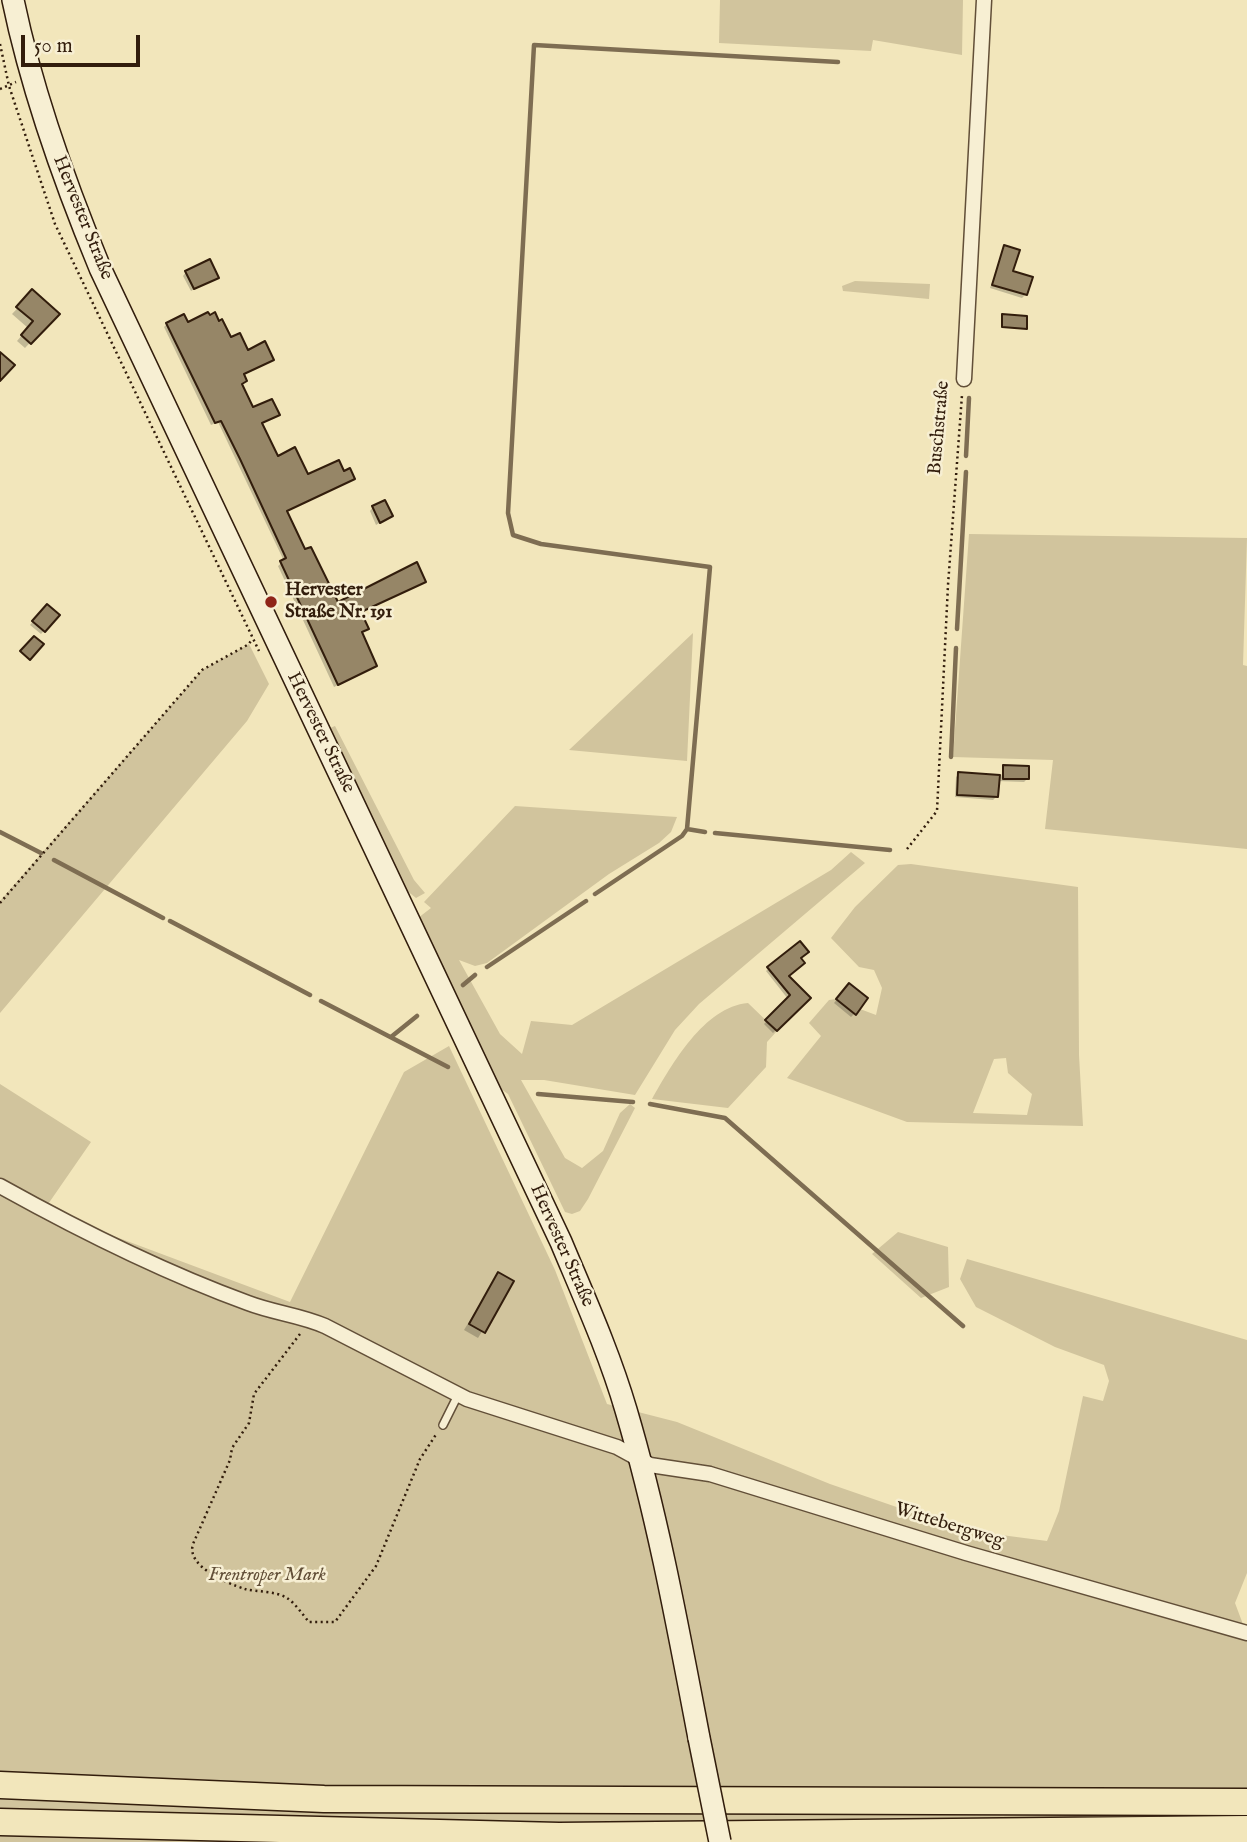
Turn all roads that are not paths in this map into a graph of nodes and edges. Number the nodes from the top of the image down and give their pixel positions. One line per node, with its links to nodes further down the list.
1 (13, 0): 7 (main road, Hervester Straße)
2 (984, 0): 3 (street, Buschstraße)
3 (964, 379)
4 (0, 1186): 5 (street)
5 (458, 1394): 6 (lane); 7 (street)
6 (443, 1425)
7 (640, 1461): 8 (street, Wittebergweg); 13 (main road, Hervester Straße, bridge)
8 (1247, 1633)
9 (0, 1785): 10 (highway)
10 (1247, 1802)
11 (0, 1822): 12 (highway)
12 (1247, 1829)
13 (720, 1842)

